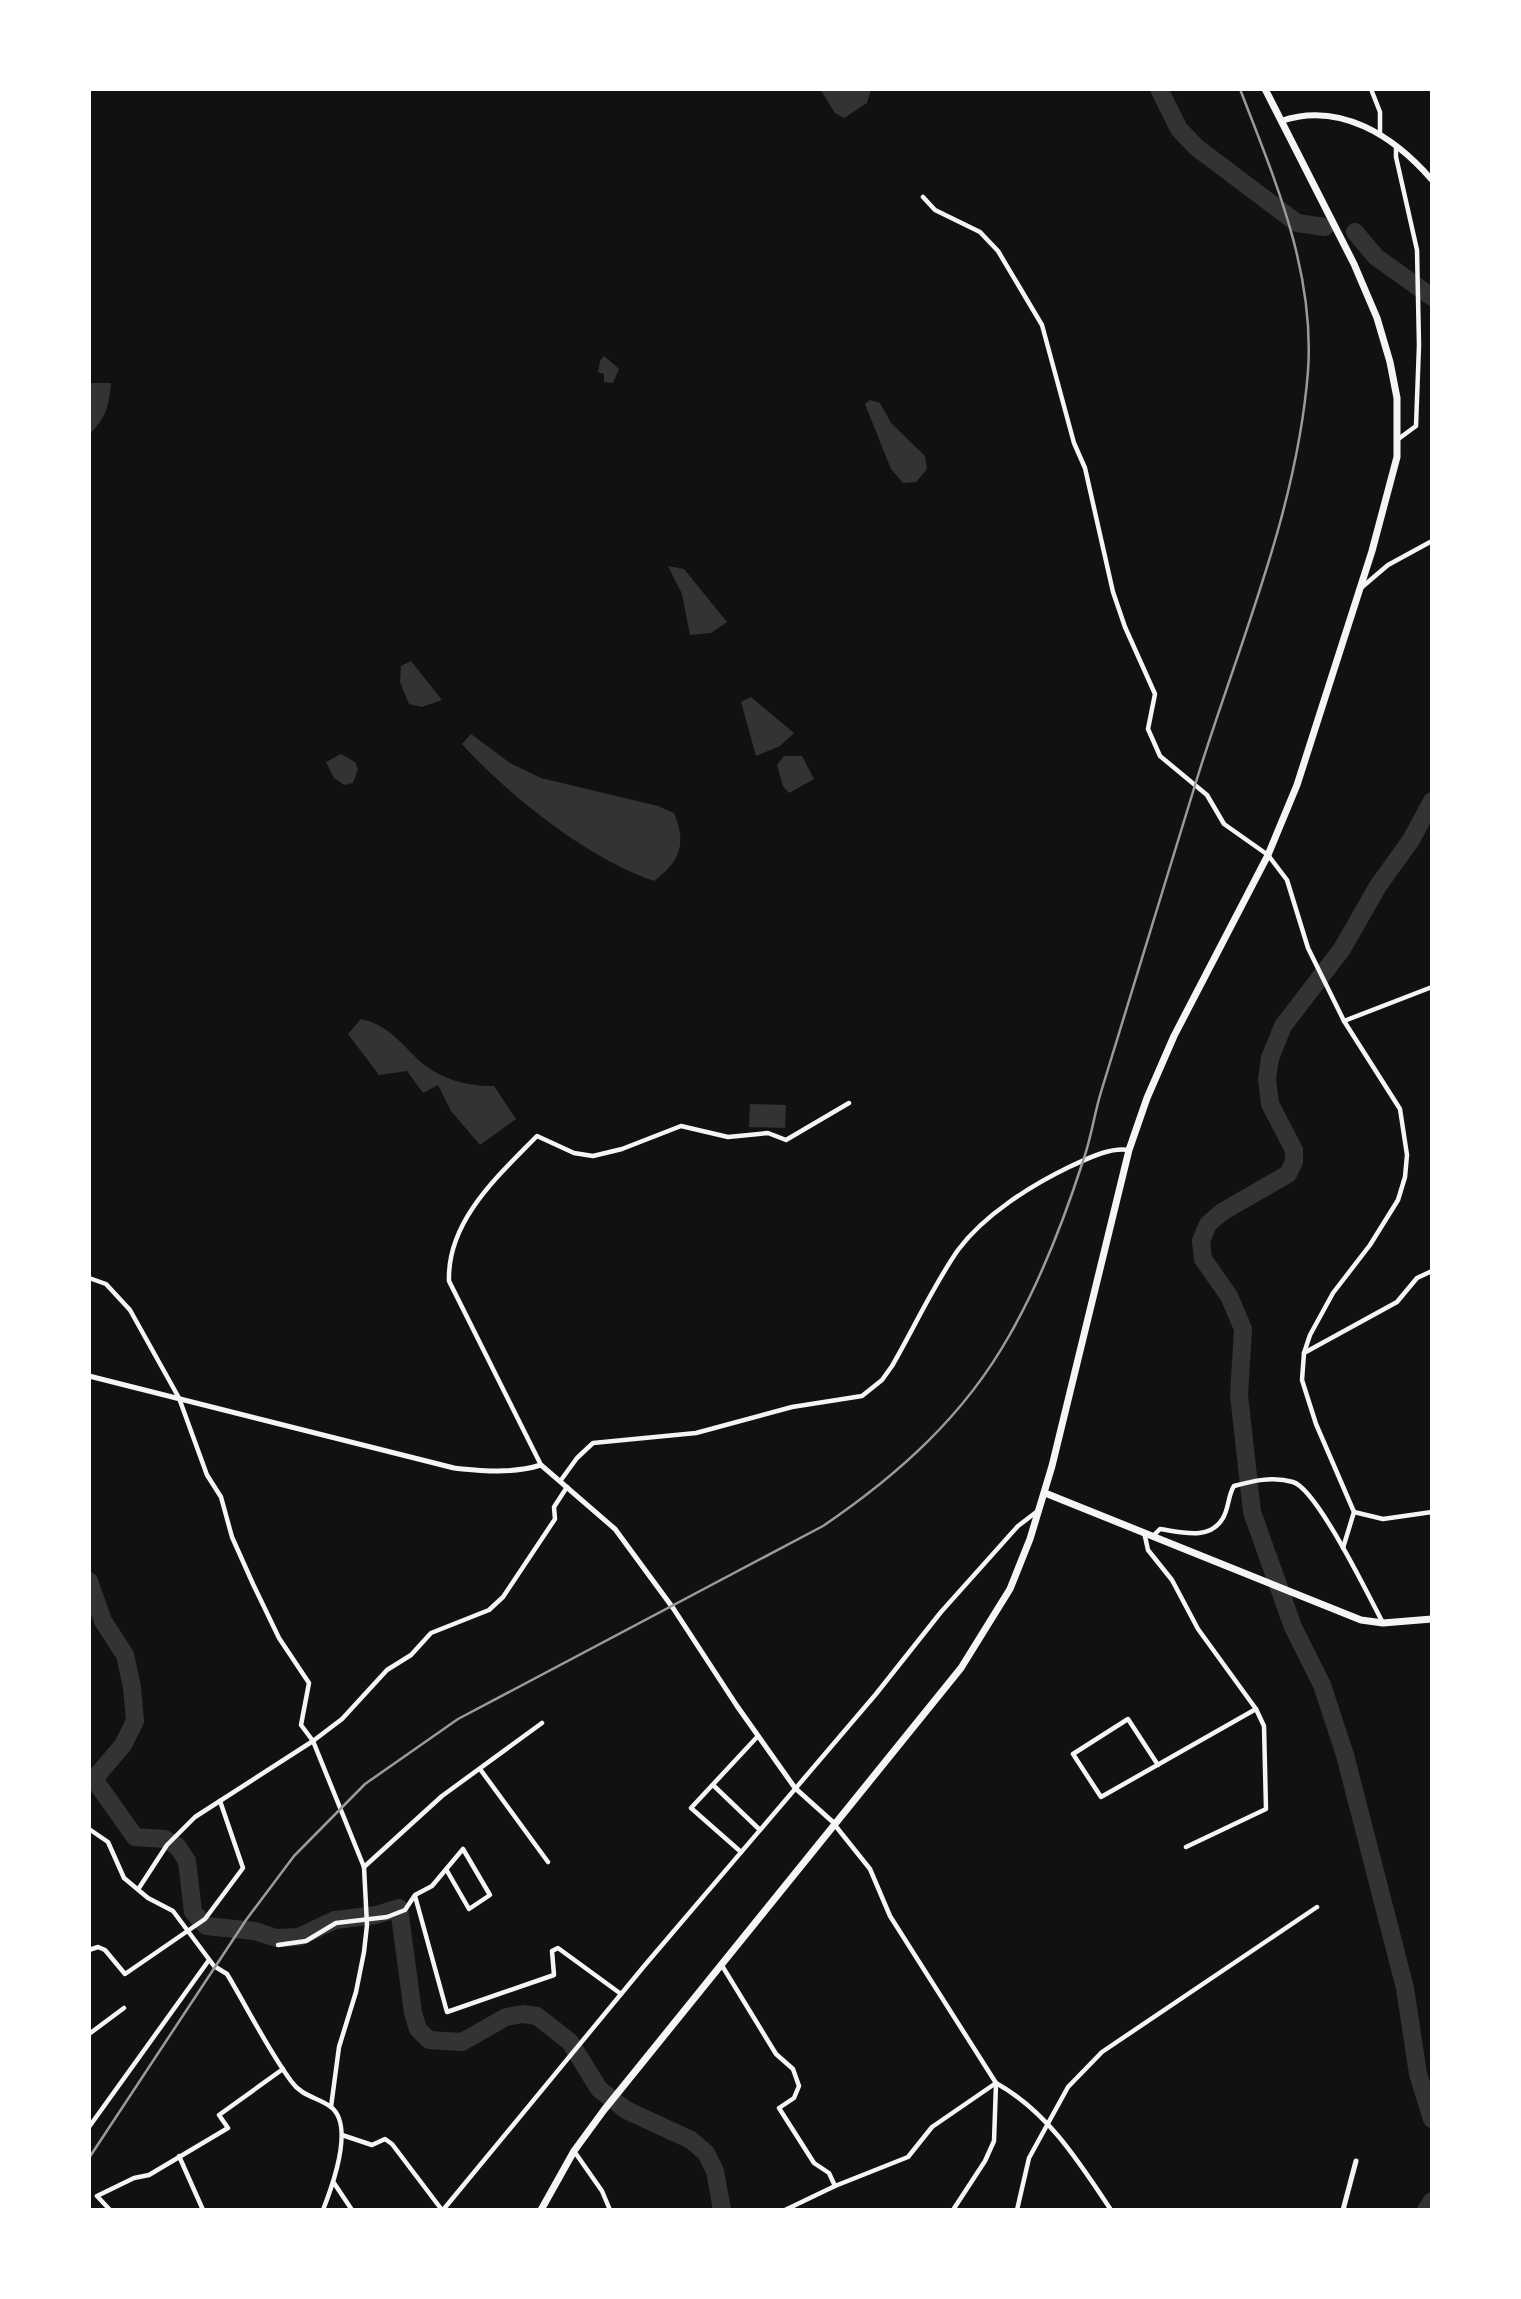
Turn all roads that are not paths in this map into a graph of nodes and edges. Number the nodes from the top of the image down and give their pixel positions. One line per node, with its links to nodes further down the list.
1 (1265, 89): 3 (main road)
2 (1371, 89): 4 (street)
3 (1281, 121): 4 (main road); 8 (main road)
4 (1380, 134): 5 (main road)
5 (1396, 145): 6 (main road); 8 (street)
6 (1432, 180)
7 (923, 197): 11 (street)
8 (1397, 440): 10 (main road)
9 (1432, 541): 10 (street)
10 (1361, 588): 11 (main road)
11 (1268, 855): 13 (street); 15 (main road)
12 (1432, 987): 13 (street)
13 (1345, 1021): 18 (street)
14 (849, 1103): 21 (street)
15 (1129, 1150): 22 (street); 24 (main road)
16 (1432, 1271): 18 (street)
17 (89, 1278): 20 (street)
18 (1304, 1353): 26 (street)
19 (89, 1376): 20 (street)
20 (179, 1398): 21 (street); 36 (street)
21 (541, 1465): 22 (street)
22 (561, 1480): 23 (street)
23 (567, 1487): 35 (street); 36 (street)
24 (1045, 1493): 25 (main road); 28 (main road)
25 (1040, 1510): 40 (street); 42 (main road)
26 (1354, 1512): 27 (street); 30 (street)
27 (1432, 1512)
28 (1144, 1532): 29 (main road); 33 (street)
29 (1153, 1536): 30 (street); 32 (main road)
30 (1343, 1548): 32 (street)
31 (1432, 1619): 32 (main road)
32 (1383, 1623)
33 (1256, 1709): 37 (street); 45 (street)
34 (542, 1723): 38 (street)
35 (758, 1736): 39 (street); 40 (street)
36 (313, 1741): 41 (street); 48 (street)
37 (1158, 1765): 37 (street)
38 (480, 1769): 47 (street); 48 (street)
39 (713, 1785): 44 (street); 46 (street)
40 (795, 1788): 42 (street); 44 (street)
41 (220, 1801): 50 (street); 54 (street)
42 (834, 1824): 58 (main road); 63 (street)
43 (89, 1829): 50 (street)
44 (761, 1830): 46 (street)
45 (1186, 1847)
46 (741, 1852): 59 (street)
47 (548, 1862)
48 (364, 1867): 53 (street)
49 (446, 1869): 49 (street); 51 (street)
50 (139, 1888): 54 (street)
51 (415, 1895): 53 (street); 59 (street)
52 (1317, 1907): 65 (street)
53 (367, 1920): 55 (street); 64 (street)
54 (185, 1931): 56 (street); 57 (street)
55 (278, 1945)
56 (89, 1950)
57 (209, 1960): 62 (street); 66 (street)
58 (720, 1964): 68 (main road); 72 (street)
59 (621, 1994): 77 (street)
60 (124, 2008): 61 (street)
61 (89, 2034)
62 (283, 2069): 64 (street); 69 (street)
63 (996, 2083): 65 (street); 72 (street); 81 (street)
64 (331, 2107): 67 (street)
65 (1047, 2122): 82 (street); 83 (street)
66 (89, 2127)
67 (342, 2135): 71 (street); 77 (street)
68 (574, 2151): 78 (main road); 79 (street)
69 (179, 2156): 73 (street); 74 (street)
70 (1356, 2161): 84 (street)
71 (334, 2182): 75 (street); 76 (street)
72 (835, 2186): 80 (street)
73 (110, 2210)
74 (203, 2210)
75 (323, 2210)
76 (352, 2210)
77 (442, 2210)
78 (541, 2210)
79 (610, 2210)
80 (785, 2210)
81 (953, 2210)
82 (1017, 2210)
83 (1111, 2210)
84 (1343, 2210)

